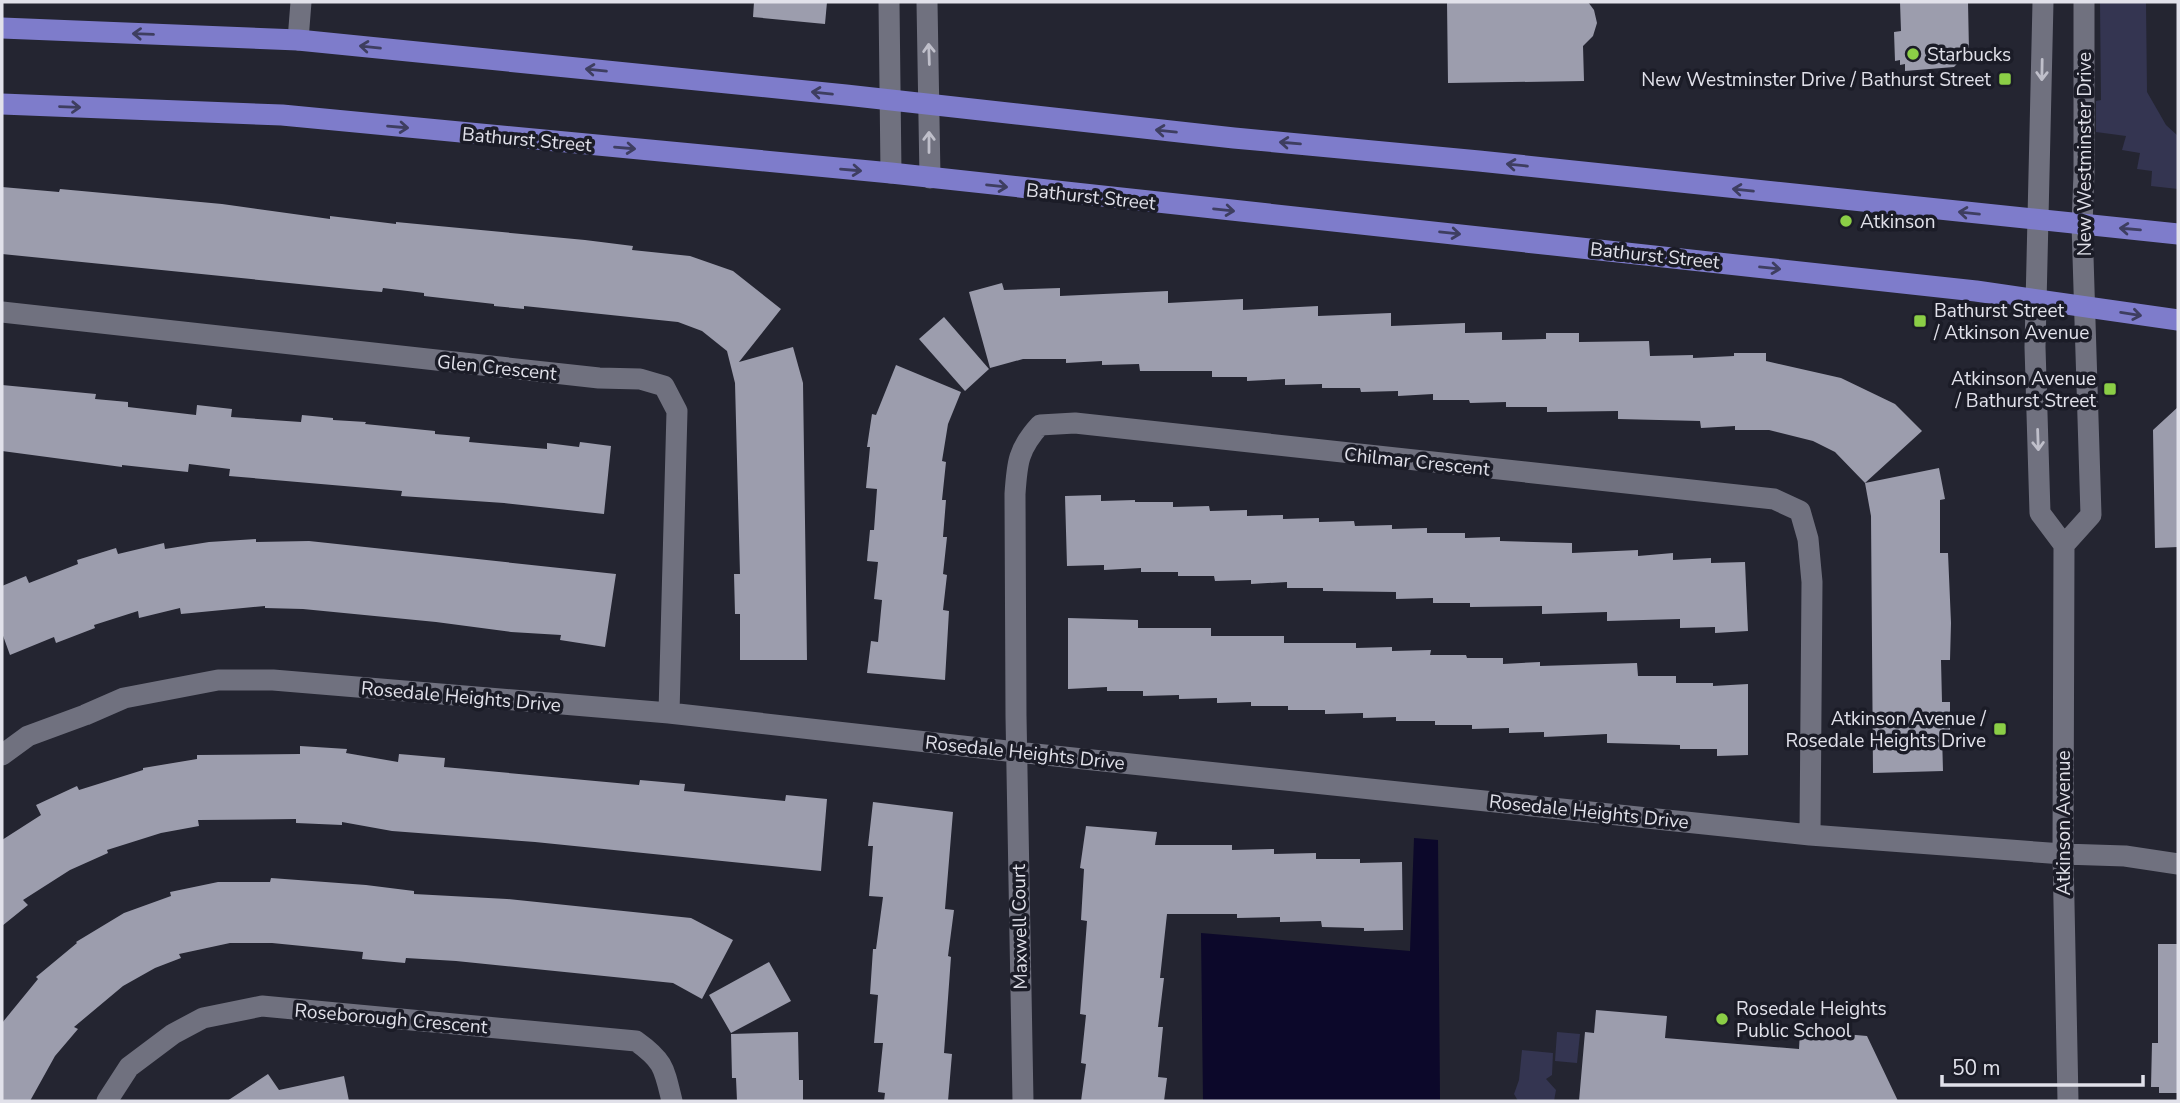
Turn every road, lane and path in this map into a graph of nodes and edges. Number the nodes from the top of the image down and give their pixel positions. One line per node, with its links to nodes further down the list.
1 (301, 2): 7 (street)
2 (889, 2): 8 (street)
3 (927, 2): 10 (street, one-way to 3)
4 (2043, 2): 13 (street, one-way to 13)
5 (2084, 2): 14 (street, New Westminster Drive)
6 (2, 29): 7 (main road, one-way to 6)
7 (298, 40): 8 (main road, one-way to 7)
8 (890, 101): 10 (main road); 11 (street)
9 (2, 104): 11 (main road, Bathurst Street, one-way to 11)
10 (930, 106): 12 (street, one-way to 10); 13 (main road, one-way to 10)
11 (891, 173): 12 (main road, Bathurst Street)
12 (930, 178): 16 (main road, Bathurst Street, one-way to 16)
13 (2037, 220): 14 (main road); 16 (street)
14 (2082, 224): 15 (main road, one-way to 14); 17 (street, New Westminster Drive)
15 (2178, 234)
16 (2036, 299): 17 (main road, Bathurst Street); 20 (street, one-way to 20)
17 (2083, 306): 19 (main road, Bathurst Street, one-way to 19); 20 (street)
18 (2, 312): 21 (street, Glen Crescent)
19 (2178, 320)
20 (2064, 545): 25 (street, Atkinson Avenue)
21 (669, 713): 22 (street, Rosedale Heights Drive); 23 (street, Rosedale Heights Drive)
22 (1016, 752): 24 (street, Rosedale Heights Drive); 24 (street, Chilmar Crescent); 29 (street, Maxwell Court)
23 (2, 755)
24 (1810, 835): 25 (street, Rosedale Heights Drive)
25 (2063, 854): 26 (street, Rosedale Heights Drive); 30 (street, Atkinson Avenue)
26 (2178, 864)
27 (107, 1101): 28 (street, Roseborough Crescent)
28 (672, 1101)
29 (1023, 1101)
30 (2068, 1101)

